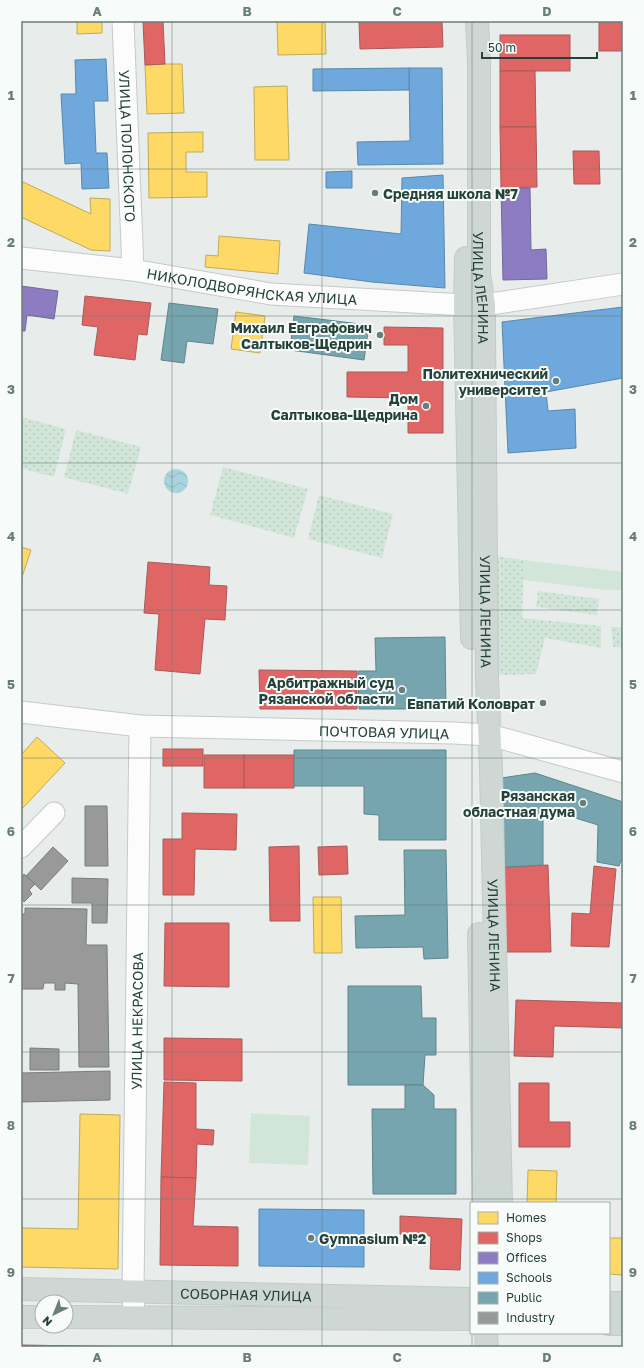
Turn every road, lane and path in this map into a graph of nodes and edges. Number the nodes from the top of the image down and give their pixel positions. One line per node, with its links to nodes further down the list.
1 (122, 21): 5 (street, УЛИЦА ПОЛОНСКОГО)
2 (463, 21): 7 (main road, УЛИЦА ЛЕНИНА)
3 (477, 21): 7 (main road, УЛИЦА ЛЕНИНА)
4 (21, 258): 5 (street, НИКОЛОДВОРЯНСКАЯ УЛИЦА)
5 (134, 270): 7 (street, НИКОЛОДВОРЯНСКАЯ УЛИЦА)
6 (623, 284): 7 (street, НИКОЛОДВОРЯНСКАЯ УЛИЦА)
7 (474, 305): 10 (main road, УЛИЦА ЛЕНИНА)
8 (21, 712): 9 (street, ПОЧТОВАЯ УЛИЦА)
9 (140, 726): 10 (street, ПОЧТОВАЯ УЛИЦА); 17 (street, УЛИЦА НЕКРАСОВА)
10 (482, 735): 11 (street, ПОЧТОВАЯ УЛИЦА); 14 (main road, УЛИЦА ЛЕНИНА); 15 (main road, УЛИЦА ЛЕНИНА)
11 (623, 772)
12 (54, 813): 13 (street)
13 (21, 847)
14 (484, 1202)
15 (501, 1202)
16 (21, 1289): 17 (main road, СОБОРНАЯ УЛИЦА)
17 (133, 1291): 18 (main road, СОБОРНАЯ УЛИЦА); 24 (street, УЛИЦА НЕКРАСОВА)
18 (470, 1299)
19 (610, 1303): 20 (main road)
20 (623, 1303)
21 (21, 1316): 22 (main road)
22 (34, 1317)
23 (74, 1317): 24 (main road, СОБОРНАЯ УЛИЦА)
24 (134, 1317): 25 (main road, СОБОРНАЯ УЛИЦА)
25 (470, 1319)
26 (610, 1324): 27 (main road)
27 (623, 1324)
28 (486, 1334): 30 (main road)
29 (501, 1334): 31 (main road)
30 (487, 1347)
31 (501, 1347)

